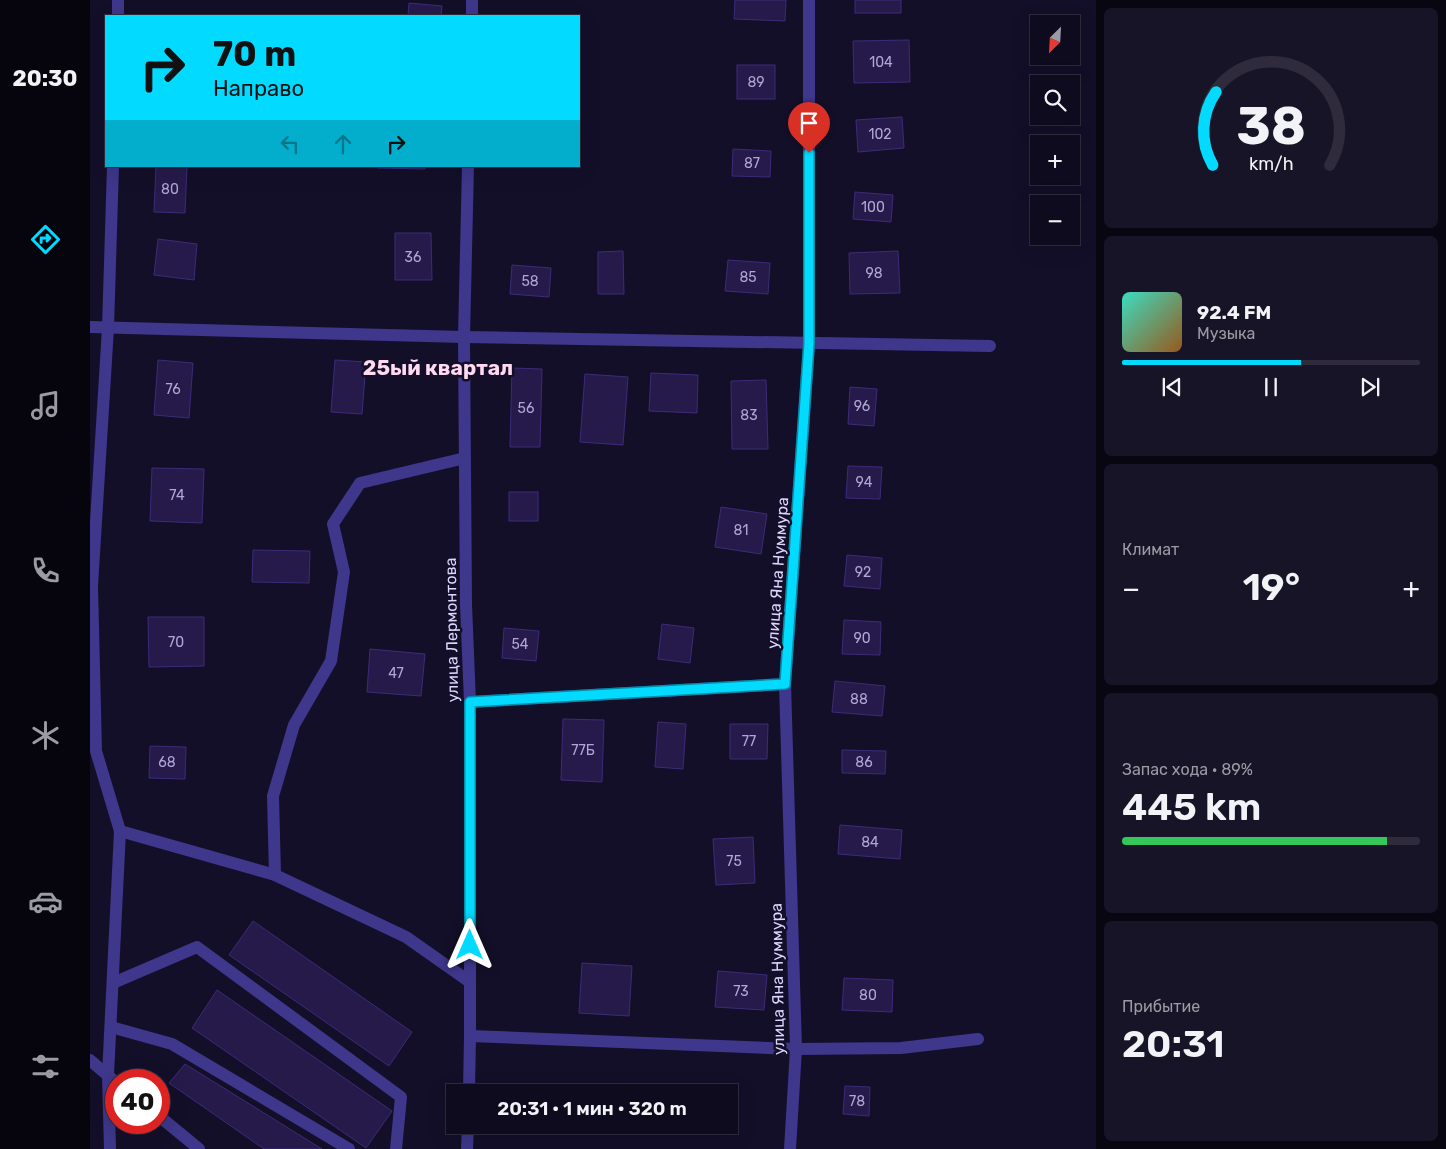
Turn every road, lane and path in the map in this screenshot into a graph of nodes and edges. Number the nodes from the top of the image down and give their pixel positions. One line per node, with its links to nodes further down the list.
1 (118, 0): 4 (street)
2 (472, 0): 5 (street)
3 (809, 0): 11 (street, улица Яна Нуммура)
4 (118, 15)
5 (472, 15)
6 (113, 167): 9 (street)
7 (468, 167): 10 (street, улица Лермонтова)
8 (90, 327): 9 (street)
9 (108, 328): 10 (street); 16 (street)
10 (464, 337): 11 (street); 13 (street, улица Лермонтова)
11 (809, 344): 12 (street); 14 (street, улица Яна Нуммура)
12 (990, 346)
13 (465, 458): 15 (street, улица Лермонтова); 17 (street)
14 (785, 684): 15 (street); 23 (street, улица Яна Нуммура)
15 (470, 702): 18 (street, улица Лермонтова)
16 (120, 831): 17 (street); 19 (street)
17 (275, 875): 18 (street)
18 (470, 982): 21 (street, улица Лермонтова)
19 (113, 983): 20 (street); 34 (street)
20 (111, 1027): 25 (street); 33 (street)
21 (470, 1036): 23 (street); 27 (street, улица Лермонтова)
22 (978, 1039): 23 (street)
23 (796, 1049): 36 (street, улица Яна Нуммура)
24 (90, 1060): 26 (street)
25 (112, 1069)
26 (105, 1072)
27 (469, 1084)
28 (170, 1125): 32 (street)
29 (110, 1134): 31 (street)
30 (468, 1134): 35 (street)
31 (110, 1149)
32 (199, 1149)
33 (349, 1149)
34 (396, 1149)
35 (467, 1149)
36 (790, 1149)

